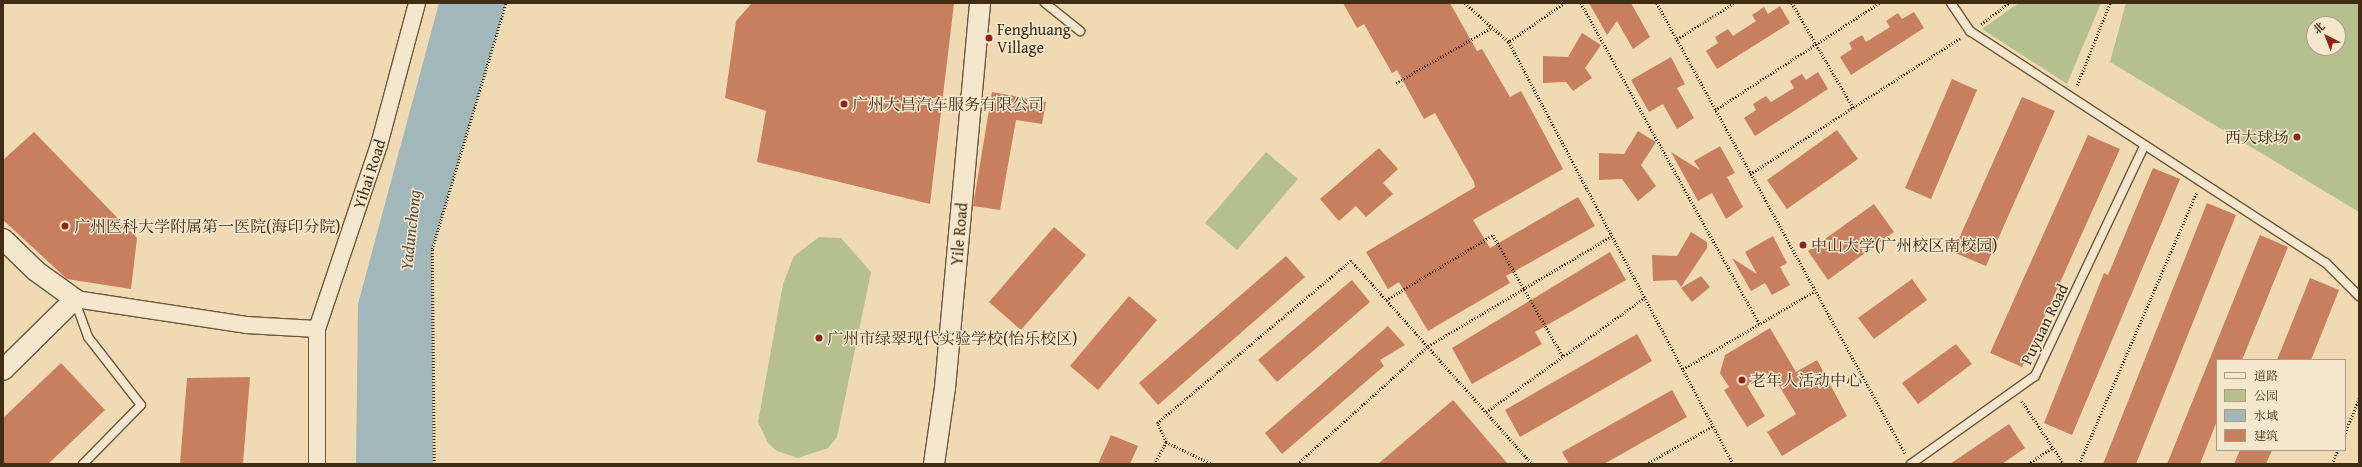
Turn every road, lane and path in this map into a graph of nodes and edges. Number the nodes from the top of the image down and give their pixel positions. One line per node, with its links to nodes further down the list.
1 (417, 3): 37 (street, Yihai Road)
2 (506, 3): 52 (path)
3 (980, 3): 53 (street, Yile Road)
4 (1045, 3): 16 (lane)
5 (1465, 3): 15 (path)
6 (1566, 3): 19 (path)
7 (1581, 3): 36 (path)
8 (1657, 3): 18 (path)
9 (1734, 3): 18 (path)
10 (1792, 3): 20 (path)
11 (1879, 3): 20 (path)
12 (1951, 3): 17 (lane)
13 (2009, 3): 17 (path)
14 (2110, 3): 22 (path)
15 (1491, 28): 19 (path); 21 (path)
16 (1080, 31)
17 (1970, 32): 22 (lane); 23 (path)
18 (1677, 39): 24 (path)
19 (1508, 42): 28 (path)
20 (1816, 44): 23 (path); 24 (path)
21 (1396, 83)
22 (2071, 99): 25 (lane)
23 (1853, 107): 26 (path)
24 (1715, 110): 26 (path)
25 (2144, 146): 27 (lane); 42 (lane, Puyuan Road)
26 (1750, 174): 31 (path)
27 (2200, 183): 32 (lane); 63 (path)
28 (1612, 236): 30 (path); 33 (path)
29 (3, 239): 34 (street)
30 (1524, 289): 35 (path); 38 (path); 39 (path)
31 (1815, 291): 36 (path); 60 (path)
32 (2359, 296)
33 (1644, 298): 39 (path); 40 (path)
34 (75, 300): 37 (street); 41 (street); 50 (lane)
35 (1386, 300): 38 (path); 47 (path)
36 (1760, 324): 40 (path)
37 (317, 329): 51 (street, Yihai Road)
38 (1428, 346): 44 (path); 56 (path)
39 (1563, 356): 44 (path)
40 (1683, 369): 45 (path)
41 (3, 370)
42 (2015, 390): 48 (path); 60 (lane, Puyuan Road)
43 (2359, 398): 46 (path)
44 (1486, 412): 57 (path)
45 (1713, 426): 58 (path); 59 (path)
46 (2346, 430)
47 (1166, 442): 54 (path); 55 (path)
48 (2053, 447): 61 (path); 62 (path)
49 (2338, 451): 64 (path)
50 (83, 464)
51 (317, 464)
52 (434, 464)
53 (934, 464)
54 (1154, 464)
55 (1212, 464)
56 (1298, 464)
57 (1532, 464)
58 (1646, 464)
59 (1733, 464)
60 (1911, 464)
61 (2028, 464)
62 (2064, 464)
63 (2079, 464)
64 (2332, 464)

